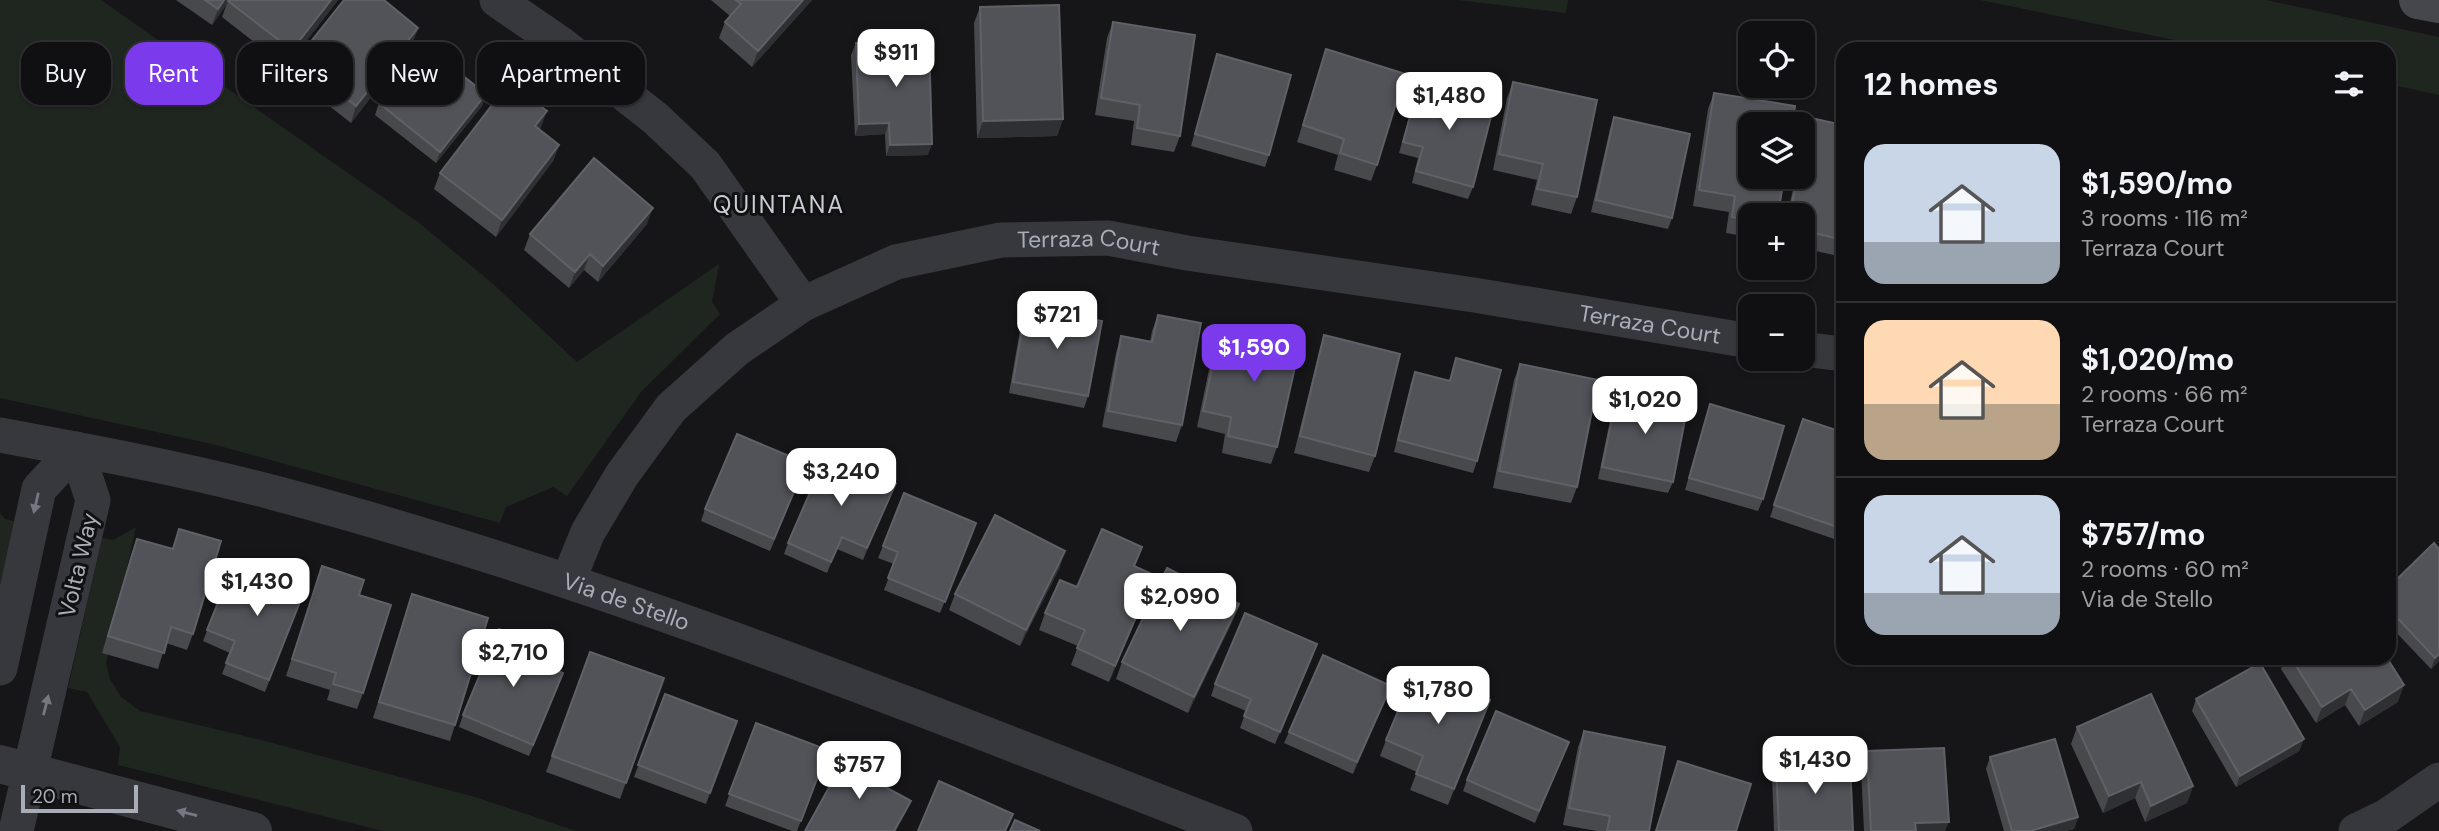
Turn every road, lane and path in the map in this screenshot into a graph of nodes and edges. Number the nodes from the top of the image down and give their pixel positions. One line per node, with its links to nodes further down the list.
1 (496, 0): 4 (street)
2 (2418, 0): 3 (main road)
3 (2439, 4)
4 (803, 304): 5 (street, Terraza Court); 10 (street, Terraza Court)
5 (1738, 339)
6 (1815, 351): 7 (street)
7 (1836, 353)
8 (0, 435): 9 (street, Via de Stello)
9 (76, 449): 10 (street, Via de Stello); 11 (street, one-way to 11); 12 (street, Volta Way, one-way to 9)
10 (568, 581): 16 (street, Via de Stello)
11 (0, 668)
12 (15, 768): 14 (street, Volta Way); 15 (street, one-way to 12)
13 (2439, 780): 17 (street)
14 (16, 831)
15 (253, 831)
16 (1235, 831)
17 (2356, 831)

